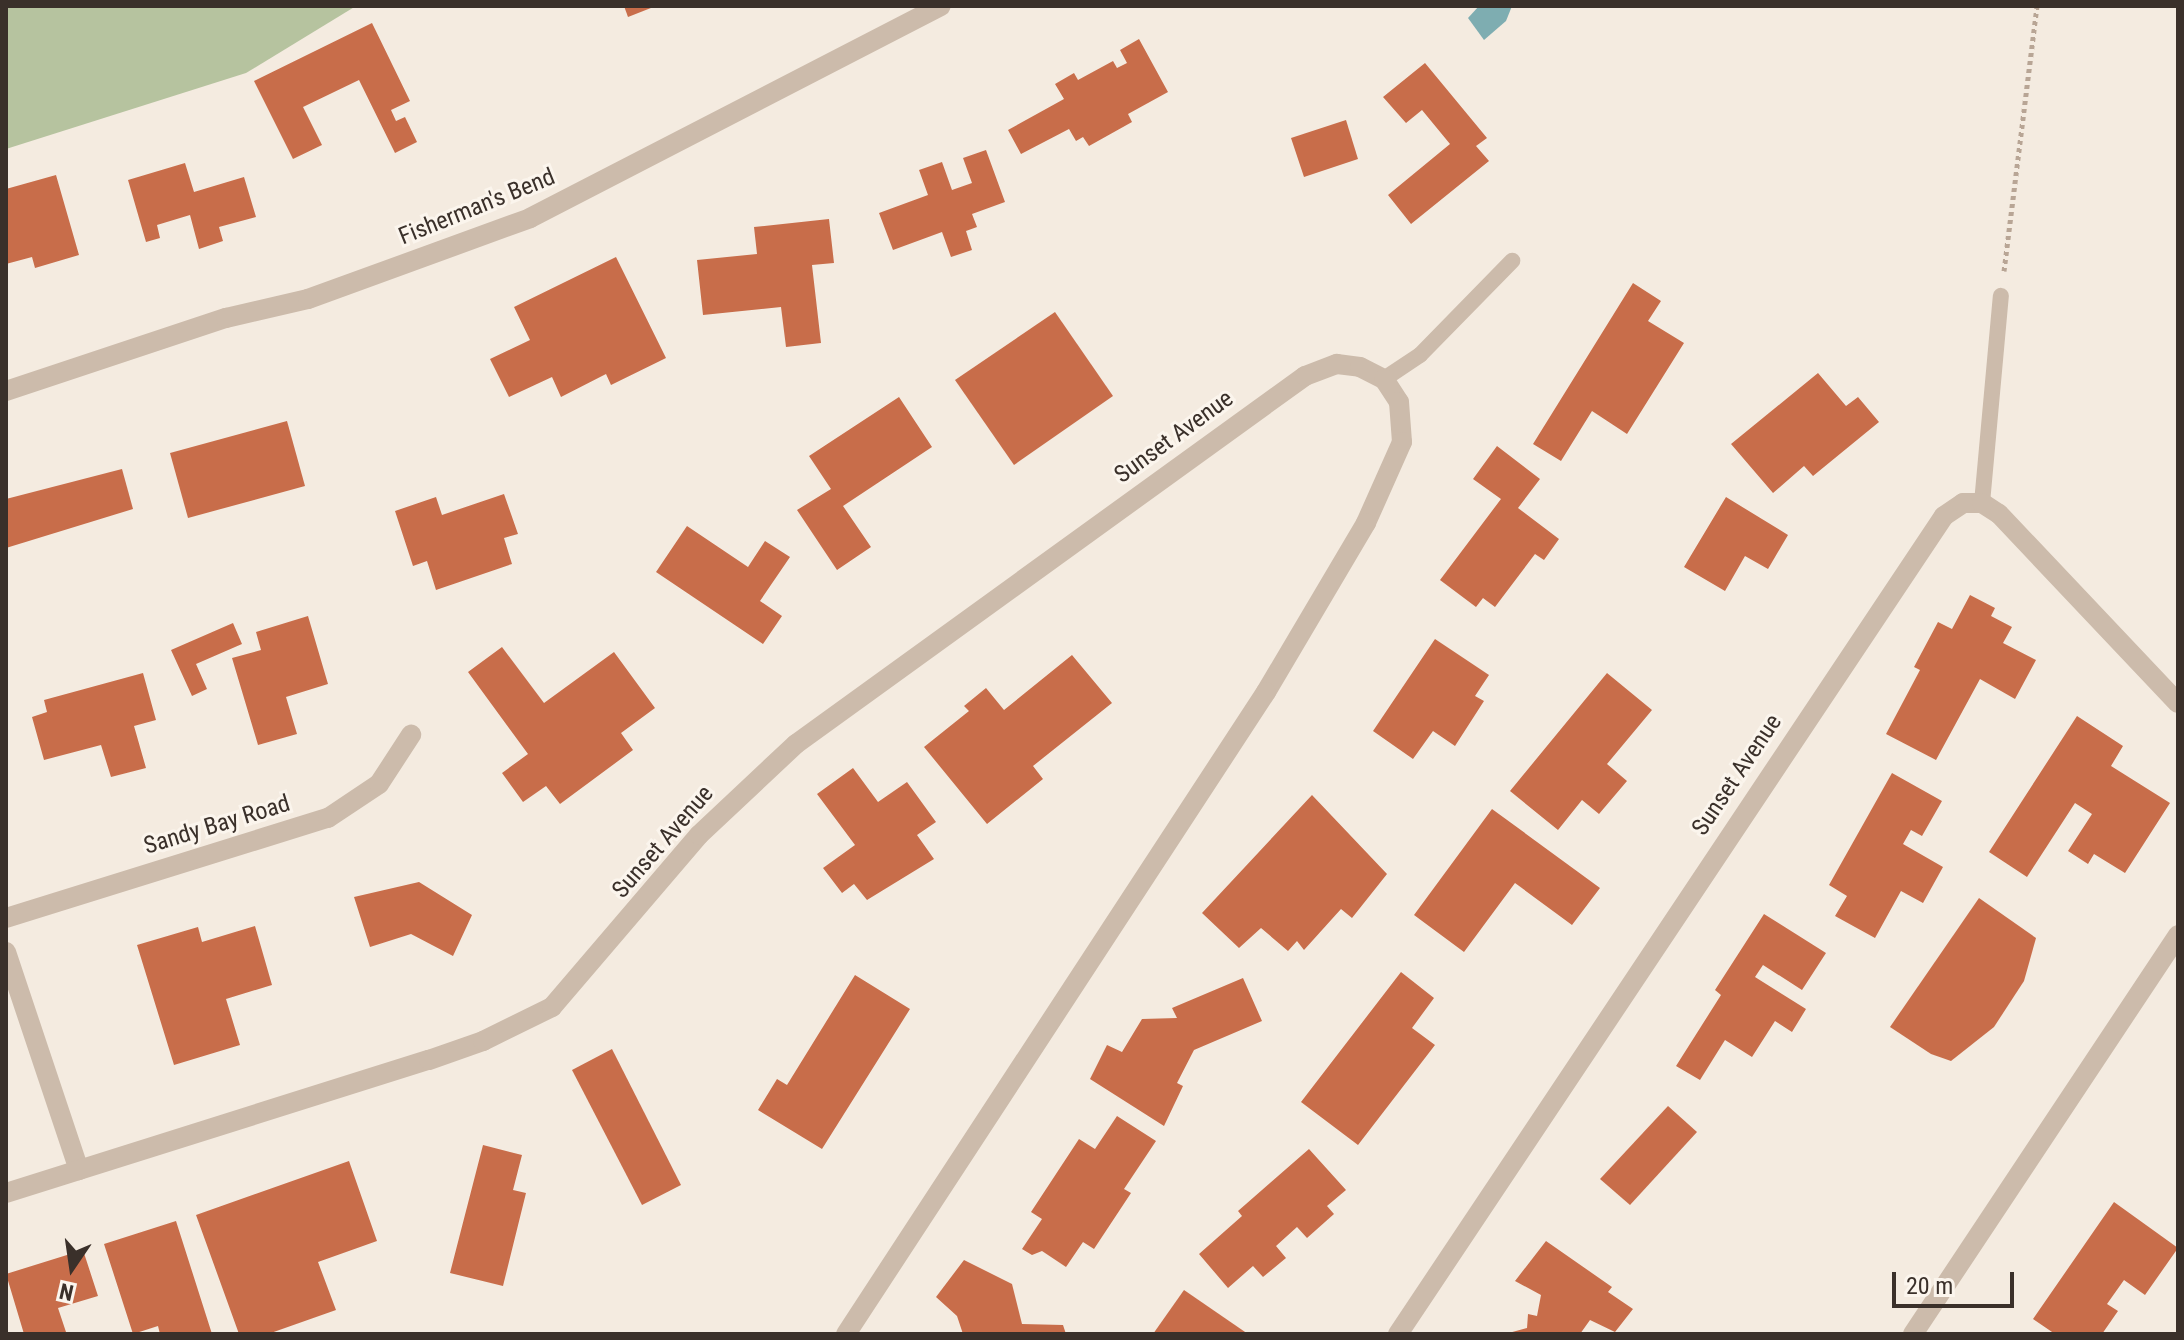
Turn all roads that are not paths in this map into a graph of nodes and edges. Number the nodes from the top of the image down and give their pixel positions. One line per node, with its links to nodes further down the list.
1 (940, 6): 5 (street, Fisherman's Bend)
2 (1512, 261): 4 (lane)
3 (2001, 296): 6 (lane)
4 (1384, 379): 12 (street, Sunset Avenue); 14 (street)
5 (6, 391)
6 (1982, 503): 7 (street); 15 (street, Sunset Avenue)
7 (2178, 703)
8 (411, 735): 9 (street, Sandy Bay Road)
9 (6, 918)
10 (2178, 935): 16 (street)
11 (6, 952): 12 (street)
12 (79, 1170): 13 (street, Sunset Avenue)
13 (6, 1193)
14 (846, 1334)
15 (1398, 1334)
16 (1913, 1334)

